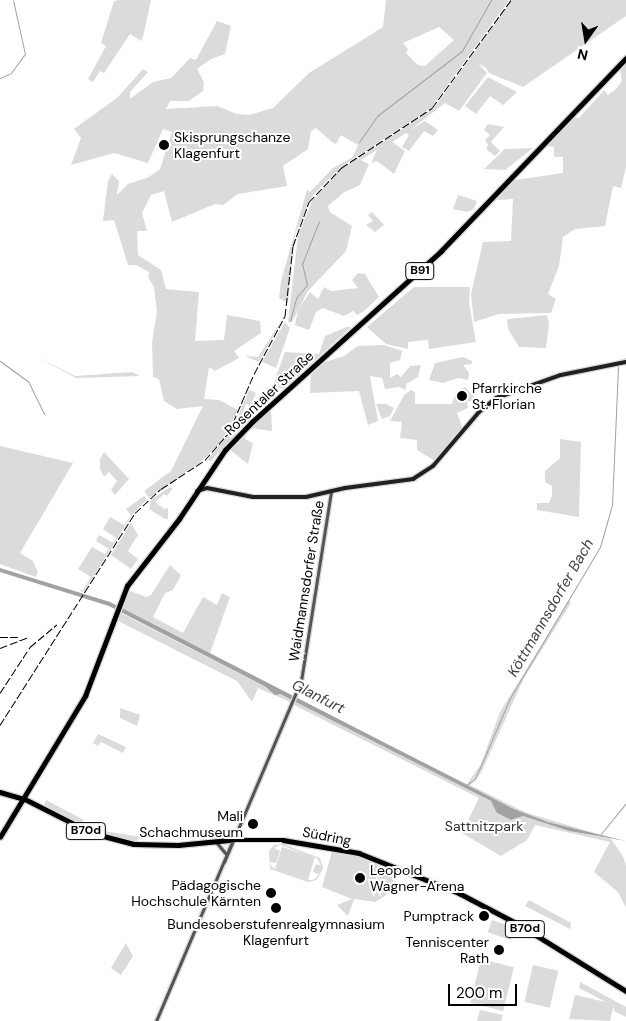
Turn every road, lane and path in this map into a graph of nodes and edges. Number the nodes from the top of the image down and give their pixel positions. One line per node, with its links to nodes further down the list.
1 (626, 58): 3 (main road, Rosentaler Straße / B91)
2 (626, 362): 7 (main road)
3 (202, 483): 4 (main road); 5 (main road); 6 (main road, Rosentaler Straße / B91)
4 (207, 488): 5 (main road); 6 (main road)
5 (215, 489): 7 (main road)
6 (197, 491): 9 (main road, Rosentaler Straße / B91)
7 (331, 492): 11 (street, Waidmannsdorfer Straße)
8 (0, 792): 9 (main road, Südring / B70d)
9 (25, 799): 10 (main road, Rosentaler Straße / B91); 12 (main road, Südring / B70d)
10 (0, 837)
11 (233, 840): 12 (main road, Südring / B70d); 13 (street, Waidmannsdorfer Straße); 14 (street, Waidmannsdorfer Straße); 15 (main road, Südring / B70d)
12 (216, 841): 13 (street)
13 (226, 854): 14 (street, Waidmannsdorfer Straße)
14 (224, 862): 16 (street, Waidmannsdorfer Straße)
15 (626, 991)
16 (156, 1021)

